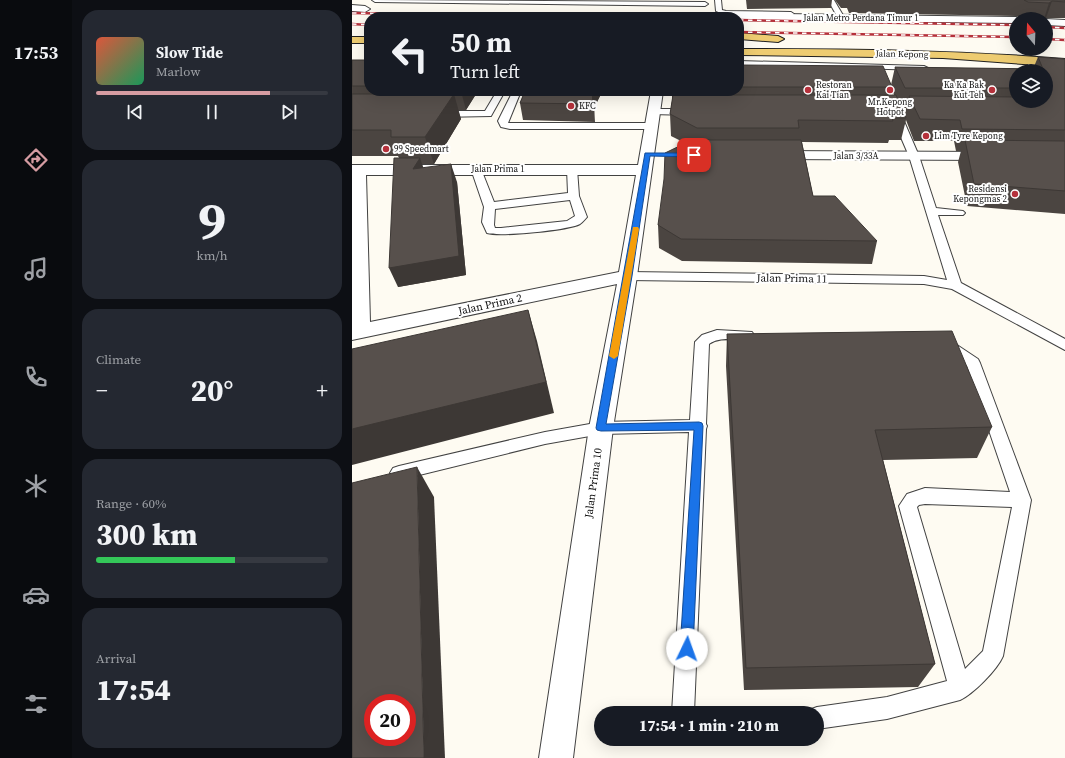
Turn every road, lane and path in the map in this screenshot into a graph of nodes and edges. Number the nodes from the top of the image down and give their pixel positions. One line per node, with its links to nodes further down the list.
1 (357, 0): 7 (street)
2 (375, 0): 5 (lane); 8 (lane)
3 (718, 0): 10 (lane)
4 (831, 0): 15 (lane)
5 (678, 2): 6 (lane)
6 (705, 2): 9 (street)
7 (352, 7): 8 (street)
8 (365, 9)
9 (706, 12)
10 (721, 12)
11 (791, 12): 12 (lane); 14 (street, Jalan Metro Perdana Timur 1); 15 (street, Jalan Metro Perdana Timur 1)
12 (744, 13)
13 (744, 17): 14 (street, Jalan Metro Perdana Timur 1)
14 (766, 17): 16 (street)
15 (840, 17): 17 (street, Jalan Metro Perdana Timur 1)
16 (744, 20)
17 (1009, 20)
18 (1053, 22): 19 (street)
19 (1065, 23)
20 (744, 32): 22 (street)
21 (744, 36): 22 (main road)
22 (759, 38): 25 (main road)
23 (352, 40): 24 (main road)
24 (364, 40)
25 (788, 40)
26 (744, 41): 27 (main road, Jalan Kepong)
27 (919, 43)
28 (352, 51): 29 (main road)
29 (364, 51)
30 (744, 52): 31 (main road, Jalan Kepong)
31 (832, 53): 34 (main road, Jalan Kepong); 36 (lane)
32 (744, 63): 36 (lane)
33 (1065, 63): 35 (main road, Jalan Kepong)
34 (1022, 64)
35 (1048, 64)
36 (834, 65): 37 (lane)
37 (935, 68)
38 (498, 96): 43 (lane)
39 (515, 96): 40 (lane)
40 (654, 110): 42 (lane); 47 (street, Jalan Prima 10)
41 (895, 110): 45 (lane)
42 (704, 112)
43 (432, 114)
44 (757, 155): 45 (street, Jalan 3/33A)
45 (914, 156): 46 (street, Jalan 3/33A); 53 (lane)
46 (1002, 156)
47 (651, 160): 48 (street, Jalan Prima 1); 55 (street, Jalan Prima 10)
48 (572, 169): 50 (street, Jalan Prima 1); 51 (lane)
49 (355, 170): 50 (street, Jalan Prima 1); 57 (street)
50 (476, 170): 52 (lane)
51 (574, 196): 52 (lane); 52 (lane)
52 (490, 207)
53 (932, 211): 54 (lane); 56 (lane)
54 (959, 213)
55 (628, 276): 56 (lane, Jalan Prima 11); 57 (street, Jalan Prima 2); 62 (street, Jalan Prima 10)
56 (955, 285): 60 (lane, Jalan Prima 11)
57 (356, 332)
58 (762, 336): 61 (lane)
59 (934, 341): 64 (lane)
60 (1065, 345)
61 (699, 426): 62 (lane); 66 (lane)
62 (601, 428): 63 (lane); 68 (street, Jalan Prima 10)
63 (383, 477)
64 (1022, 500): 65 (lane); 65 (lane)
65 (960, 688): 67 (lane)
66 (684, 706)
67 (824, 717)
68 (556, 758)

